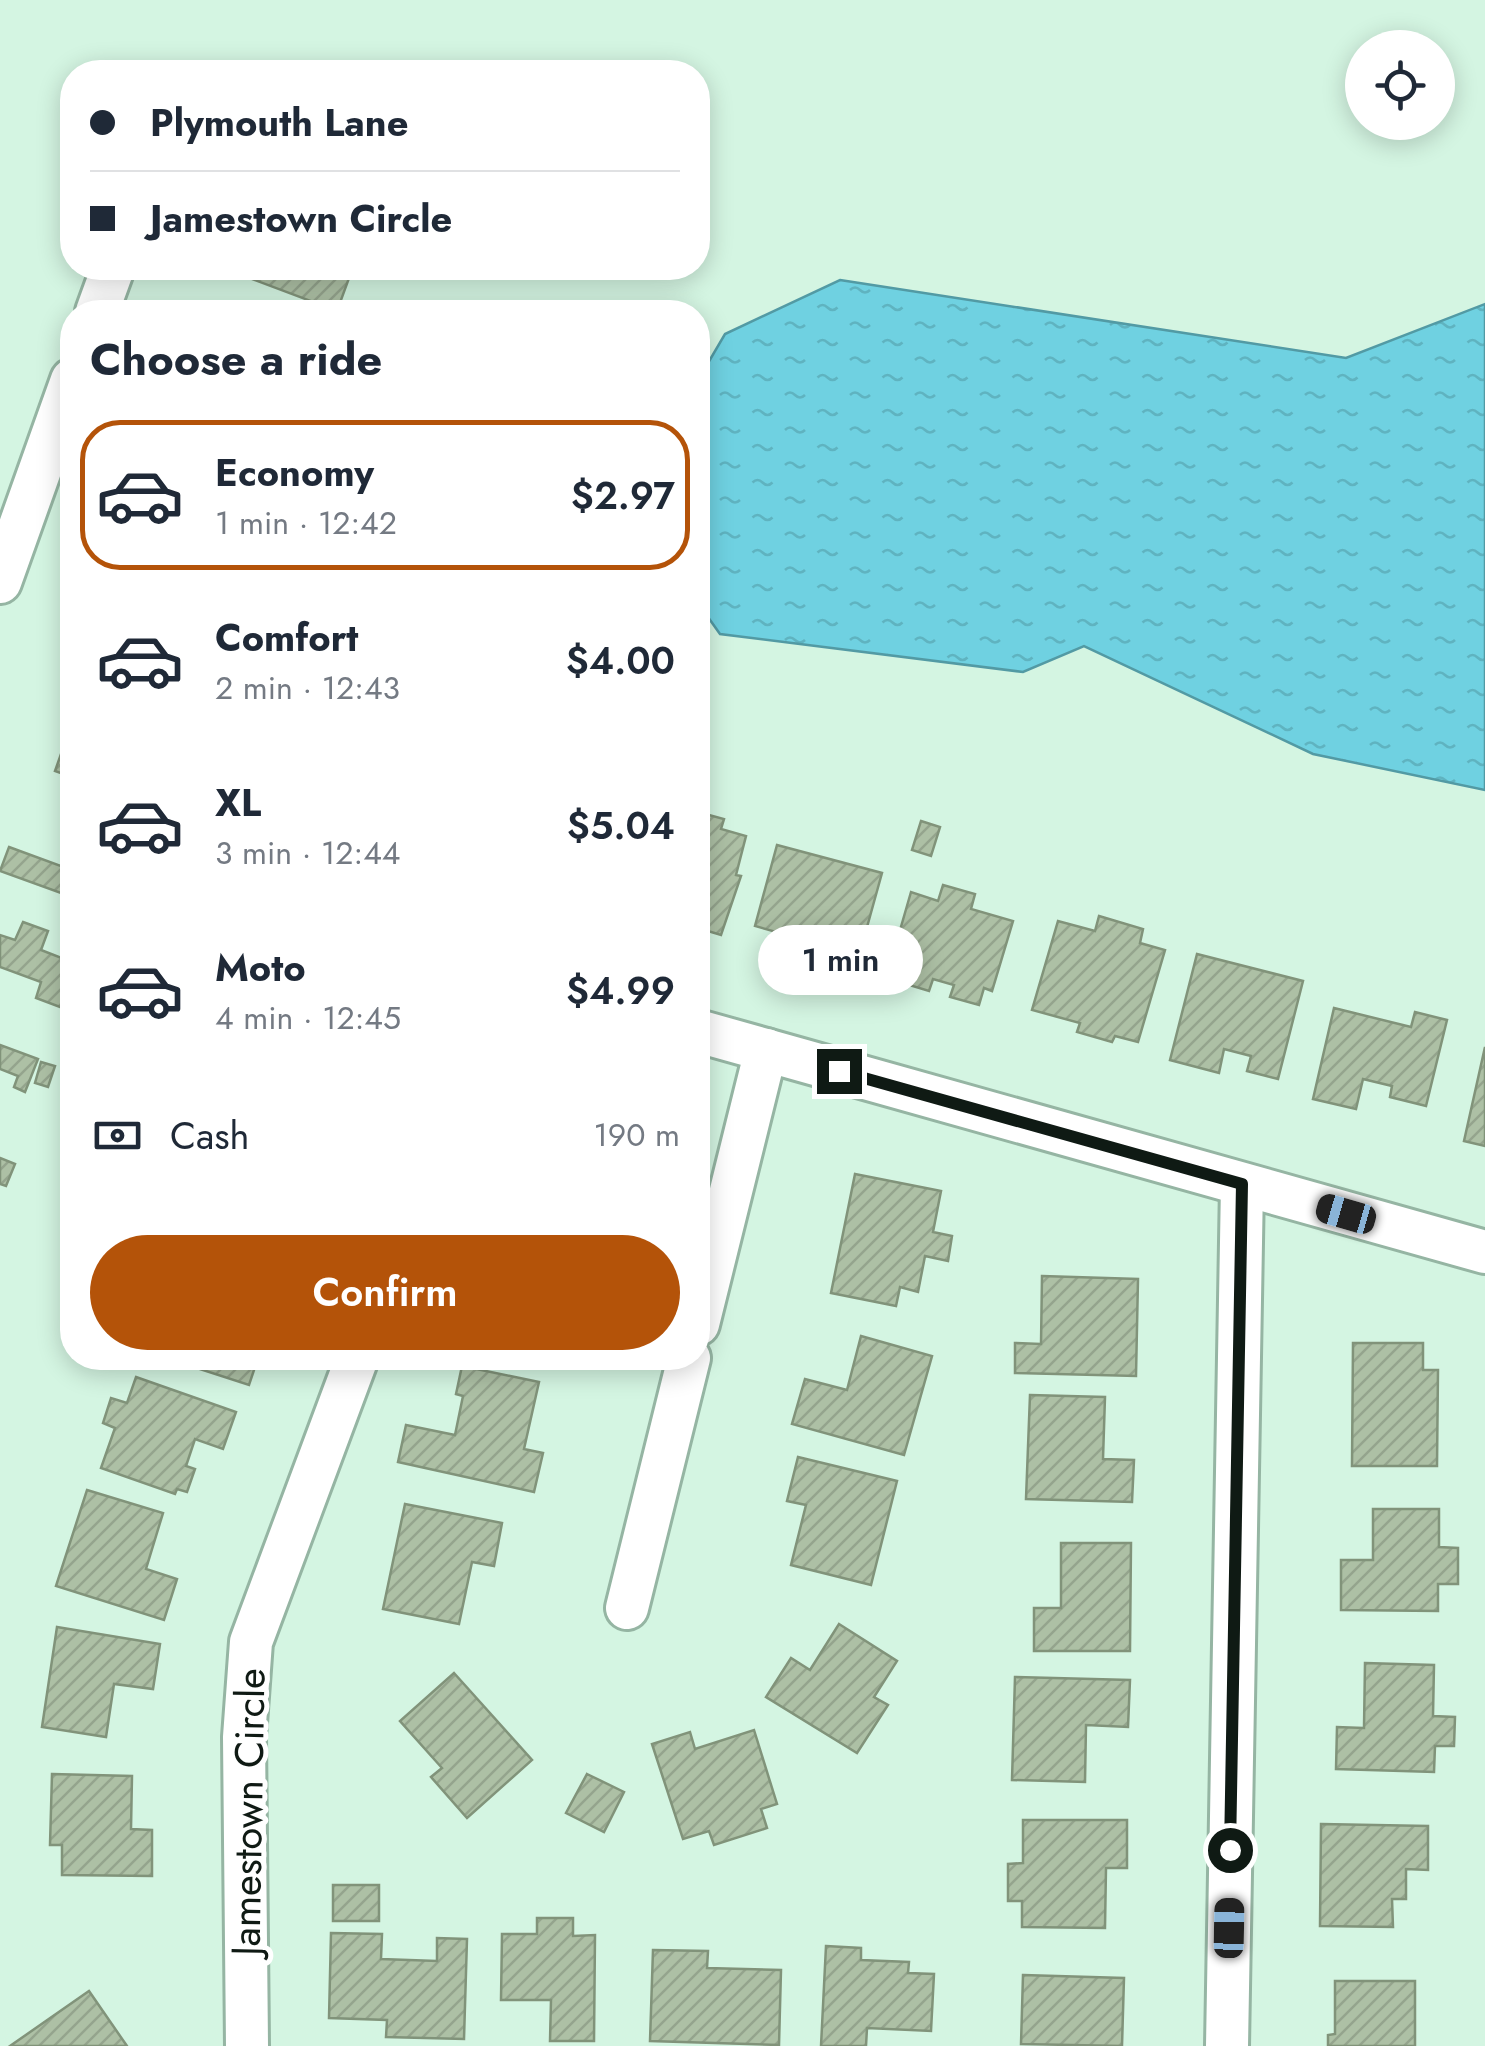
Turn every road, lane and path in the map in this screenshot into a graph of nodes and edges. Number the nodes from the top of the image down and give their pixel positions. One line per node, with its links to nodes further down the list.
1 (60, 414): 2 (street)
2 (0, 582)
3 (710, 1034): 4 (street)
4 (766, 1050): 5 (street); 7 (street)
5 (1242, 1184): 6 (street); 12 (street)
6 (1485, 1252)
7 (710, 1276)
8 (353, 1370): 11 (street, Jamestown Circle)
9 (686, 1370): 10 (street)
10 (627, 1608)
11 (248, 2046)
12 (1227, 2046)

